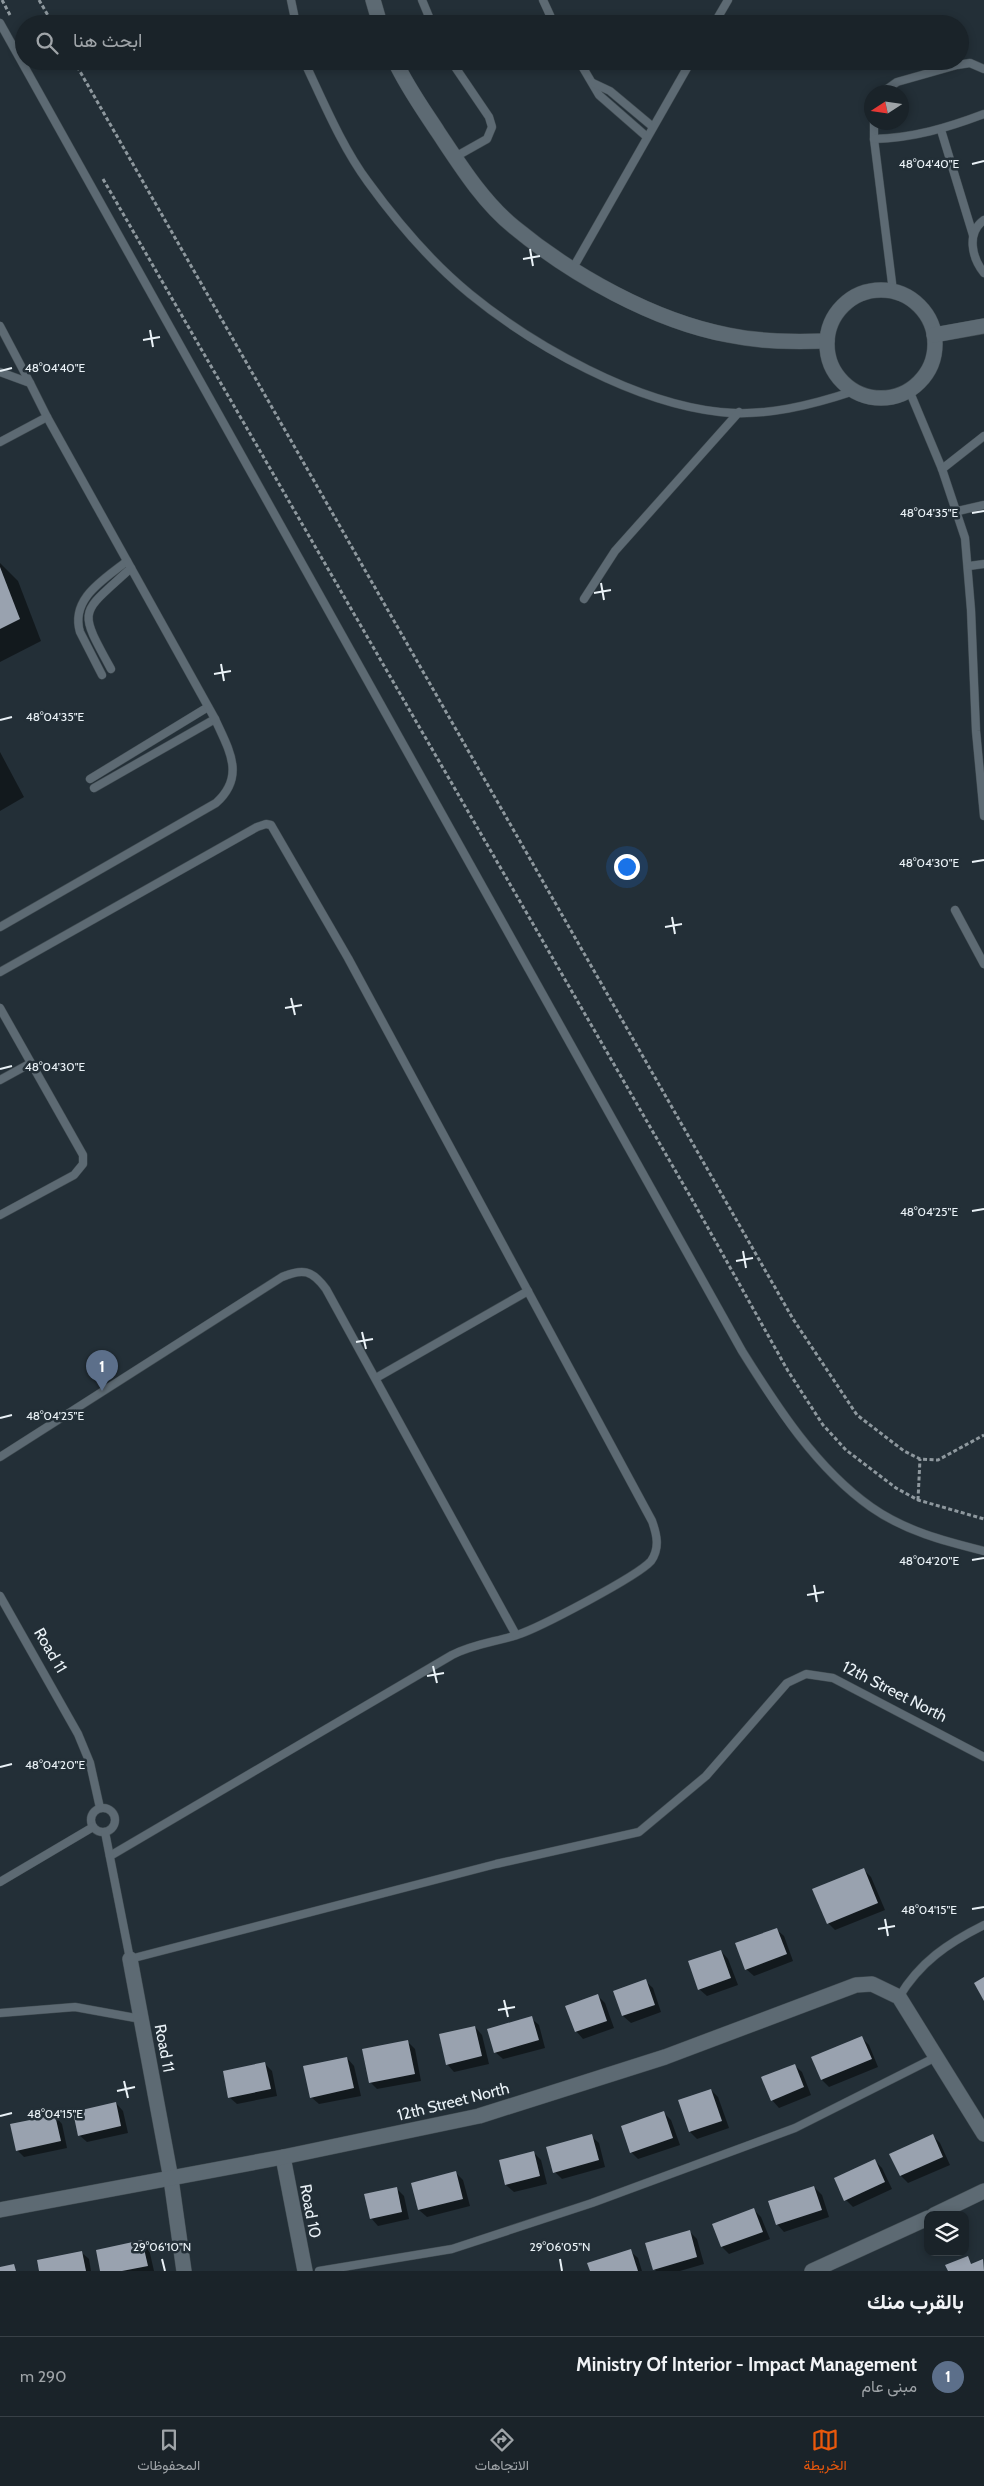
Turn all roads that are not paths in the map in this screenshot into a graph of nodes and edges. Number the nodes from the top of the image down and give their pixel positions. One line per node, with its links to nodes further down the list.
1 (291, 0): 6 (lane)
2 (373, 0): 7 (street)
3 (422, 0): 8 (lane)
4 (543, 0): 9 (lane)
5 (728, 0): 10 (lane)
6 (294, 15)
7 (377, 15)
8 (428, 15)
9 (550, 15)
10 (719, 15)
11 (0, 23): 12 (lane)
12 (15, 50)
13 (969, 63): 14 (lane)
14 (984, 69)
15 (26, 70): 73 (lane)
16 (308, 70): 44 (lane)
17 (399, 70): 30 (street)
18 (457, 70): 30 (lane)
19 (585, 70): 22 (lane)
20 (687, 70): 25 (lane)
21 (939, 70): 23 (lane)
22 (593, 82): 25 (lane); 28 (lane)
23 (893, 85)
24 (984, 114): 27 (lane)
25 (653, 127): 28 (lane)
26 (874, 130): 29 (lane)
27 (941, 130): 29 (lane); 32 (lane)
28 (647, 137): 33 (lane)
29 (874, 139): 35 (lane)
30 (455, 157): 33 (street)
31 (984, 220): 32 (lane)
32 (973, 235): 34 (lane)
33 (573, 268): 39 (street)
34 (984, 273)
35 (893, 291): 38 (street); 39 (street)
36 (0, 326): 41 (lane)
37 (984, 326): 38 (street)
38 (934, 335): 42 (street)
39 (827, 341): 43 (street)
40 (0, 372): 41 (lane)
41 (30, 384): 45 (lane)
42 (910, 390): 43 (street); 48 (lane)
43 (854, 391): 44 (lane)
44 (739, 412): 54 (lane)
45 (47, 417): 47 (lane); 51 (lane)
46 (984, 436): 48 (lane)
47 (0, 442)
48 (942, 469): 50 (lane)
49 (984, 505): 50 (lane)
50 (958, 511): 53 (lane)
51 (129, 564): 55 (lane); 56 (lane); 57 (lane)
52 (984, 564): 53 (lane)
53 (969, 566): 61 (lane)
54 (584, 600)
55 (111, 669)
56 (102, 675)
57 (208, 707): 58 (lane); 59 (lane)
58 (215, 719): 60 (lane); 63 (lane)
59 (90, 779)
60 (94, 788)
61 (984, 816)
62 (955, 910): 64 (lane)
63 (0, 927)
64 (984, 964)
65 (0, 972): 70 (lane)
66 (0, 1008): 67 (lane)
67 (31, 1063): 68 (lane); 69 (lane)
68 (0, 1080)
69 (0, 1216)
70 (528, 1291): 71 (lane); 75 (lane)
71 (376, 1378): 72 (lane); 75 (lane)
72 (0, 1457)
73 (984, 1551)
74 (0, 1596): 77 (lane, Road 11)
75 (516, 1635): 80 (lane)
76 (984, 1757): 83 (lane, 12th Street North)
77 (100, 1808): 78 (lane); 79 (lane)
78 (92, 1827): 79 (lane); 81 (lane)
79 (105, 1832): 80 (lane, Road 11)
80 (110, 1856): 83 (lane, Road 11)
81 (0, 1882)
82 (984, 1925): 84 (lane)
83 (130, 1959): 86 (street, Road 11)
84 (898, 1997): 87 (street); 89 (street, 12th Street North)
85 (0, 2013): 86 (lane)
86 (142, 2019): 90 (street, Road 11)
87 (936, 2057): 88 (street); 97 (lane)
88 (984, 2134)
89 (283, 2157): 90 (street, 12th Street North); 96 (street, Road 10)
90 (171, 2179): 92 (street, 12th Street North); 95 (street, Road 11)
91 (984, 2191): 93 (street)
92 (0, 2210)
93 (942, 2211)
94 (924, 2220): 98 (street)
95 (184, 2271)
96 (305, 2271)
97 (319, 2271)
98 (812, 2271)

